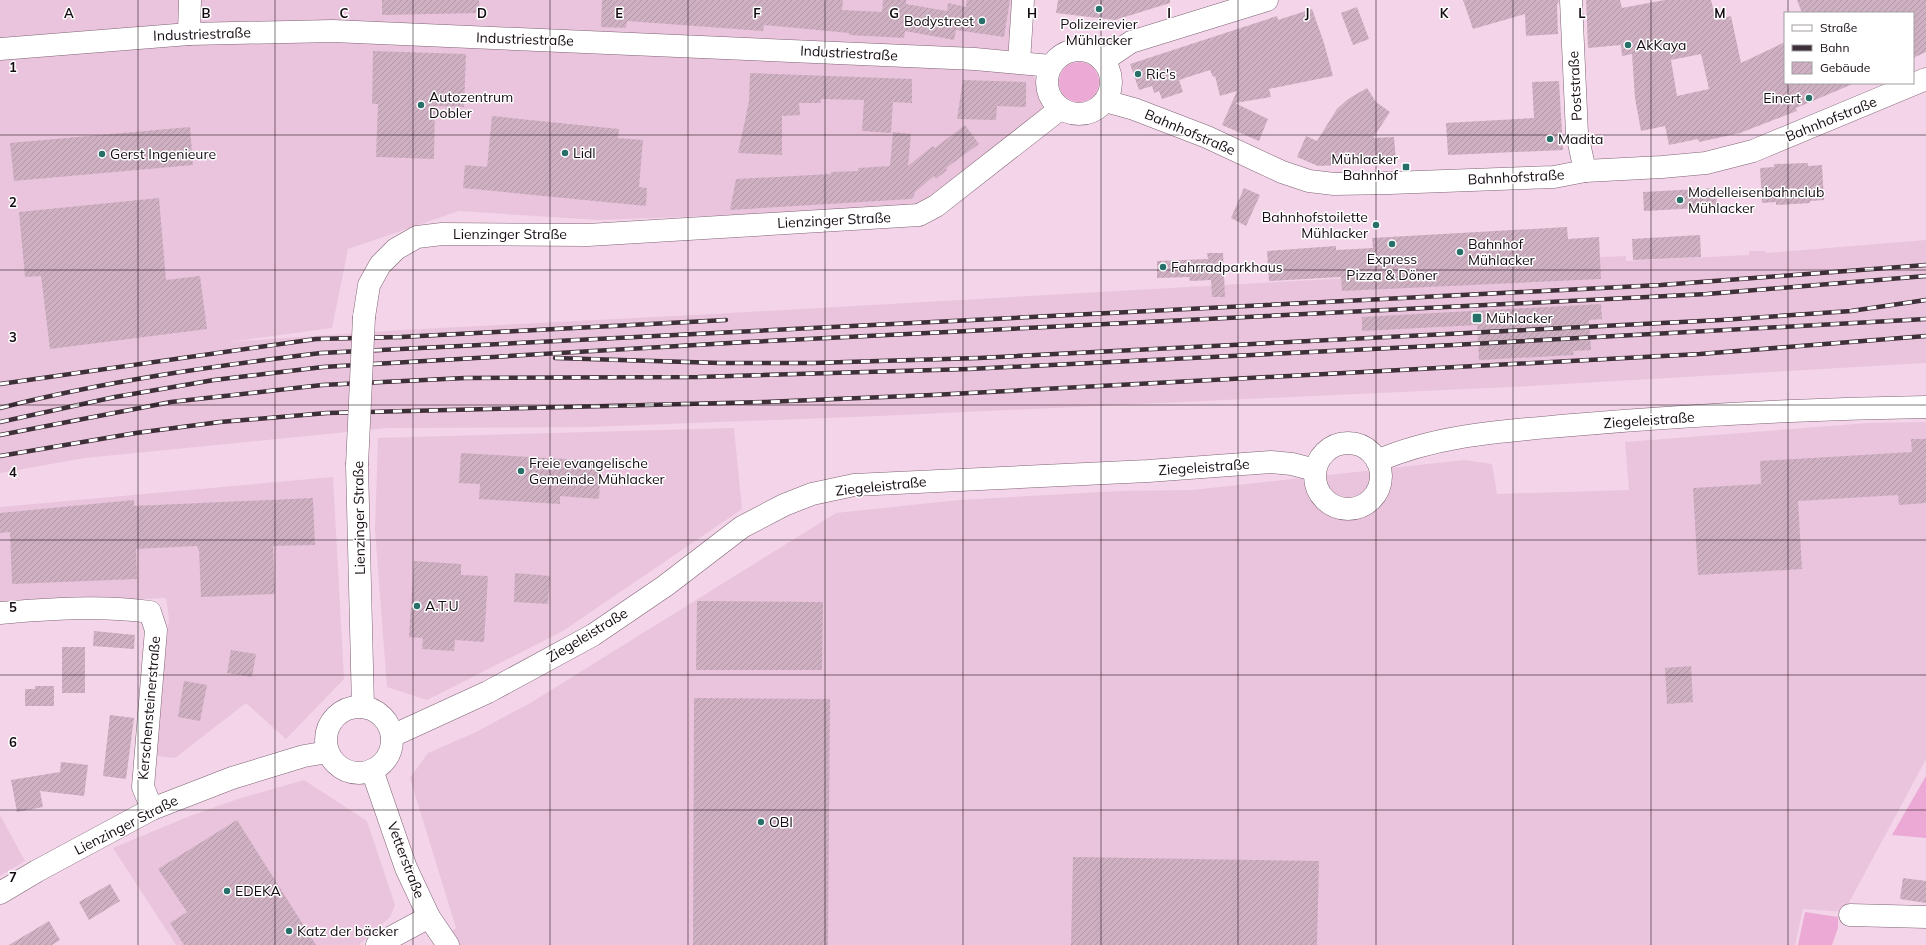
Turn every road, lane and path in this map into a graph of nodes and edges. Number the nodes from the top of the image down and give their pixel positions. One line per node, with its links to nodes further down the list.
1 (190, 0): 5 (street)
2 (1023, 0): 8 (street)
3 (1267, 0): 7 (street)
4 (1571, 0): 15 (street, Poststraße)
5 (188, 34): 6 (street, Industriestraße); 8 (street, Industriestraße)
6 (0, 49)
7 (1103, 61): 9 (street); 13 (street)
8 (1019, 62): 9 (street, Industriestraße)
9 (1051, 66): 14 (street)
10 (1926, 79): 11 (street, Bahnhofstraße)
11 (1914, 84)
12 (1914, 84): 15 (street, Bahnhofstraße)
13 (1105, 101): 14 (street); 15 (street, Bahnhofstraße)
14 (1060, 109): 20 (street, Lienzinger Straße, bridge)
15 (1585, 171)
16 (1926, 407): 17 (street, Ziegeleistraße)
17 (1377, 461): 18 (street); 18 (street)
18 (1315, 470): 21 (street, Ziegeleistraße)
19 (0, 613): 24 (street, Kerschensteinerstraße)
20 (363, 707): 21 (street); 22 (street)
21 (392, 736): 23 (street)
22 (328, 752): 23 (street); 24 (street, Lienzinger Straße)
23 (372, 770): 27 (street, Vetterstraße)
24 (152, 809): 25 (street, Lienzinger Straße)
25 (0, 893)
26 (1850, 915): 28 (street)
27 (429, 917): 29 (street); 30 (street, Vetterstraße)
28 (1926, 917)
29 (377, 945)
30 (448, 945)

